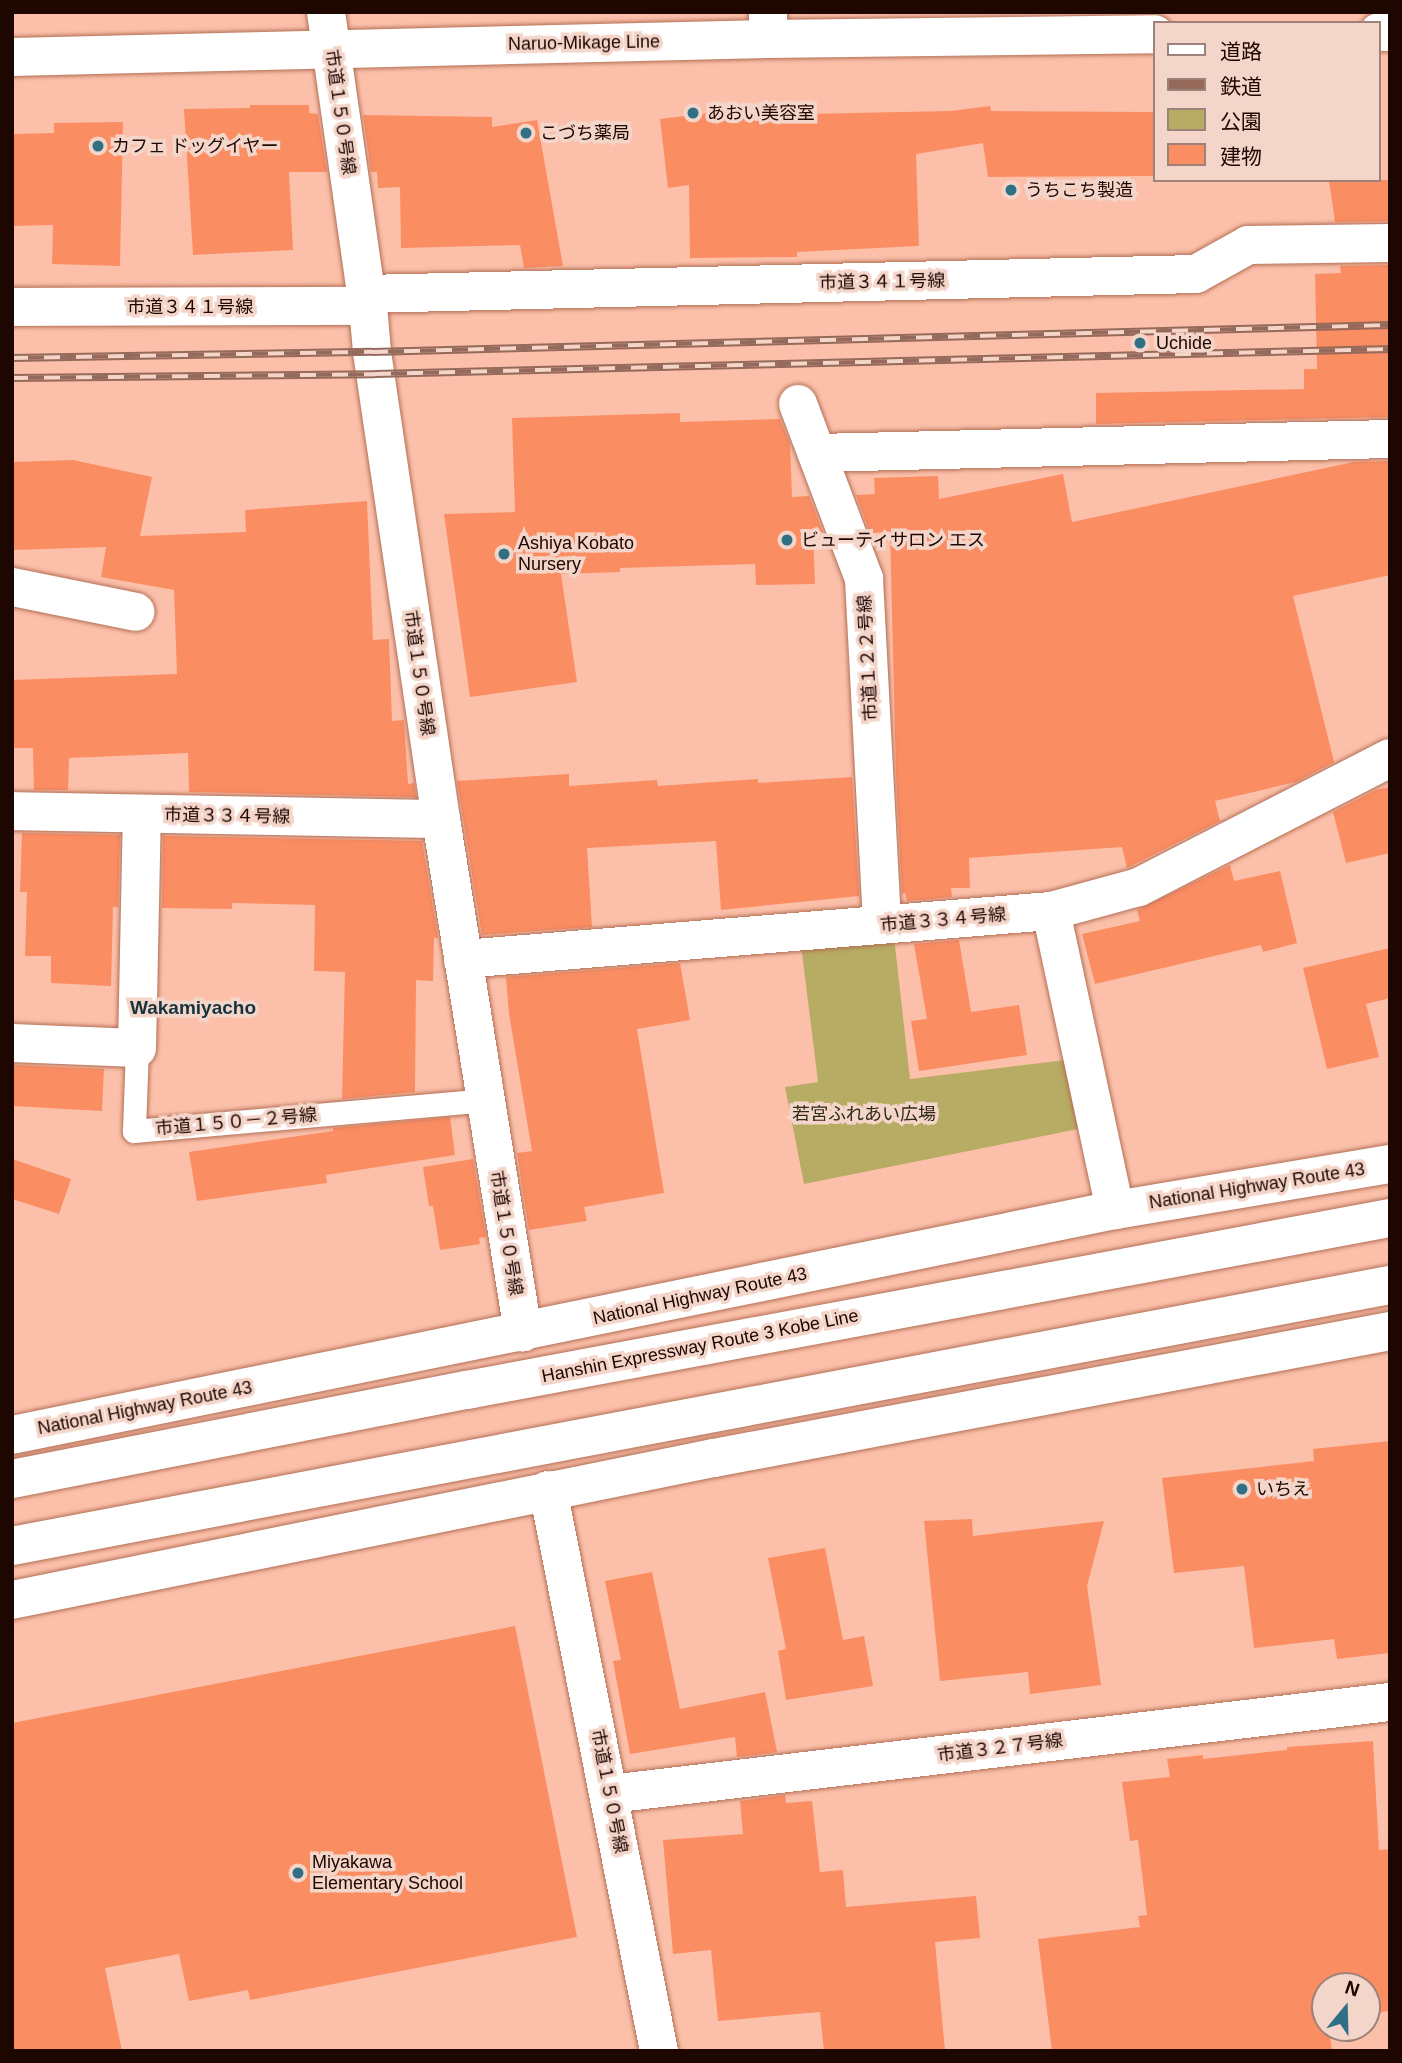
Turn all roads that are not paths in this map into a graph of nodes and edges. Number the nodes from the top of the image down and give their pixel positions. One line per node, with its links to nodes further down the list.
1 (326, 12): 4 (main road, 市道１５０号線)
2 (768, 25): 3 (main road, Naruo-Mikage Line); 4 (main road, Naruo-Mikage Line)
3 (1154, 34)
4 (331, 49): 5 (main road, Naruo-Mikage Line); 7 (main road, 市道１５０号線)
5 (12, 57)
6 (1390, 243): 7 (main road, 市道３４１号線)
7 (367, 300): 8 (main road, 市道３４１号線); 17 (main road, 市道１５０号線)
8 (12, 307)
9 (798, 404): 11 (main road, 市道１２２号線)
10 (1390, 439): 11 (main road)
11 (817, 453): 19 (main road, 市道１２２号線)
12 (12, 587): 13 (main road)
13 (136, 612)
14 (1390, 758): 18 (main road, 市道３３４号線)
15 (12, 811): 16 (main road, 市道３３４号線)
16 (142, 815): 17 (main road, 市道３３４号線); 22 (main road, 市道１５０－２号線)
17 (441, 819): 20 (main road, 市道１５０号線)
18 (1051, 911): 19 (main road, 市道３３４号線); 25 (main road)
19 (882, 925): 20 (main road, 市道３３４号線)
20 (463, 959): 23 (main road, 市道１５０号線)
21 (12, 1042): 22 (main road)
22 (136, 1048): 23 (lane, 市道１５０－２号線)
23 (485, 1100): 29 (main road, 市道１５０号線)
24 (1390, 1164): 25 (main road, National Highway Route 43)
25 (1115, 1210): 29 (main road, National Highway Route 43)
26 (1390, 1218): 31 (main road, Hanshin Expressway Route 3 Kobe Line)
27 (1390, 1285): 33 (main road)
28 (1390, 1331): 32 (main road)
29 (523, 1332): 30 (main road, National Highway Route 43)
30 (12, 1435)
31 (12, 1479)
32 (548, 1490): 34 (main road); 36 (main road, 市道１５０号線)
33 (12, 1546)
34 (12, 1600)
35 (1390, 1702): 36 (main road, 市道３２７号線)
36 (610, 1794): 37 (main road, 市道１５０号線)
37 (659, 2051)

